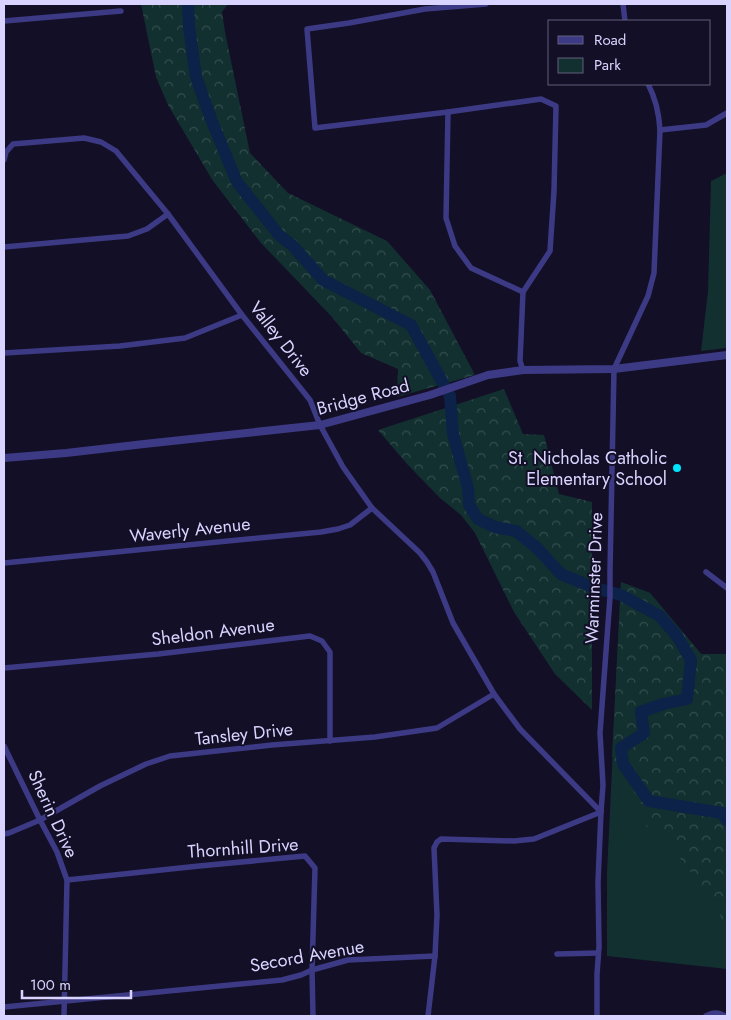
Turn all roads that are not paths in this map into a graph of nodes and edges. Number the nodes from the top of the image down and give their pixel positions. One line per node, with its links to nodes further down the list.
1 (486, 4): 7 (street)
2 (623, 4): 4 (street)
3 (121, 10): 5 (street)
4 (625, 20)
5 (4, 21)
6 (649, 85): 9 (street, Warminster Drive)
7 (448, 112): 13 (street); 13 (street)
8 (727, 113): 9 (street)
9 (660, 130): 17 (street, Warminster Drive)
10 (4, 160): 11 (street, Valley Drive)
11 (168, 214): 12 (street); 14 (street, Valley Drive)
12 (4, 247)
13 (523, 292): 18 (street)
14 (242, 315): 15 (street); 19 (street, Valley Drive)
15 (4, 353)
16 (727, 355): 17 (street, Bridge Road)
17 (614, 369): 18 (street, Bridge Road); 29 (street, Warminster Drive)
18 (523, 370): 19 (street, Bridge Road)
19 (320, 425): 20 (street, Bridge Road); 21 (street, Valley Drive)
20 (4, 458)
21 (372, 508): 22 (street, Waverly Avenue); 26 (street, Valley Drive)
22 (4, 563)
23 (706, 572): 24 (street)
24 (727, 588)
25 (4, 668): 27 (street, Sheldon Avenue)
26 (494, 694): 27 (street, Tansley Drive); 29 (street)
27 (330, 741): 30 (street, Tansley Drive)
28 (4, 746): 30 (street, Sherin Drive)
29 (601, 812): 33 (street, Warminster Drive); 35 (street)
30 (40, 820): 31 (street, Tansley Drive); 32 (street, Sherin Drive)
31 (4, 834)
32 (67, 880): 36 (street, Thornhill Drive); 37 (street, Sherin Drive)
33 (598, 953): 34 (street); 42 (street, Warminster Drive)
34 (557, 954)
35 (435, 956): 36 (street, Secord Avenue); 41 (street)
36 (312, 970): 37 (street, Secord Avenue); 40 (street)
37 (65, 1001): 38 (street, Secord Avenue); 39 (street, Sherin Drive)
38 (4, 1007)
39 (64, 1016)
40 (313, 1016)
41 (428, 1016)
42 (596, 1016)
43 (706, 1016): 44 (street)
44 (724, 1016)

